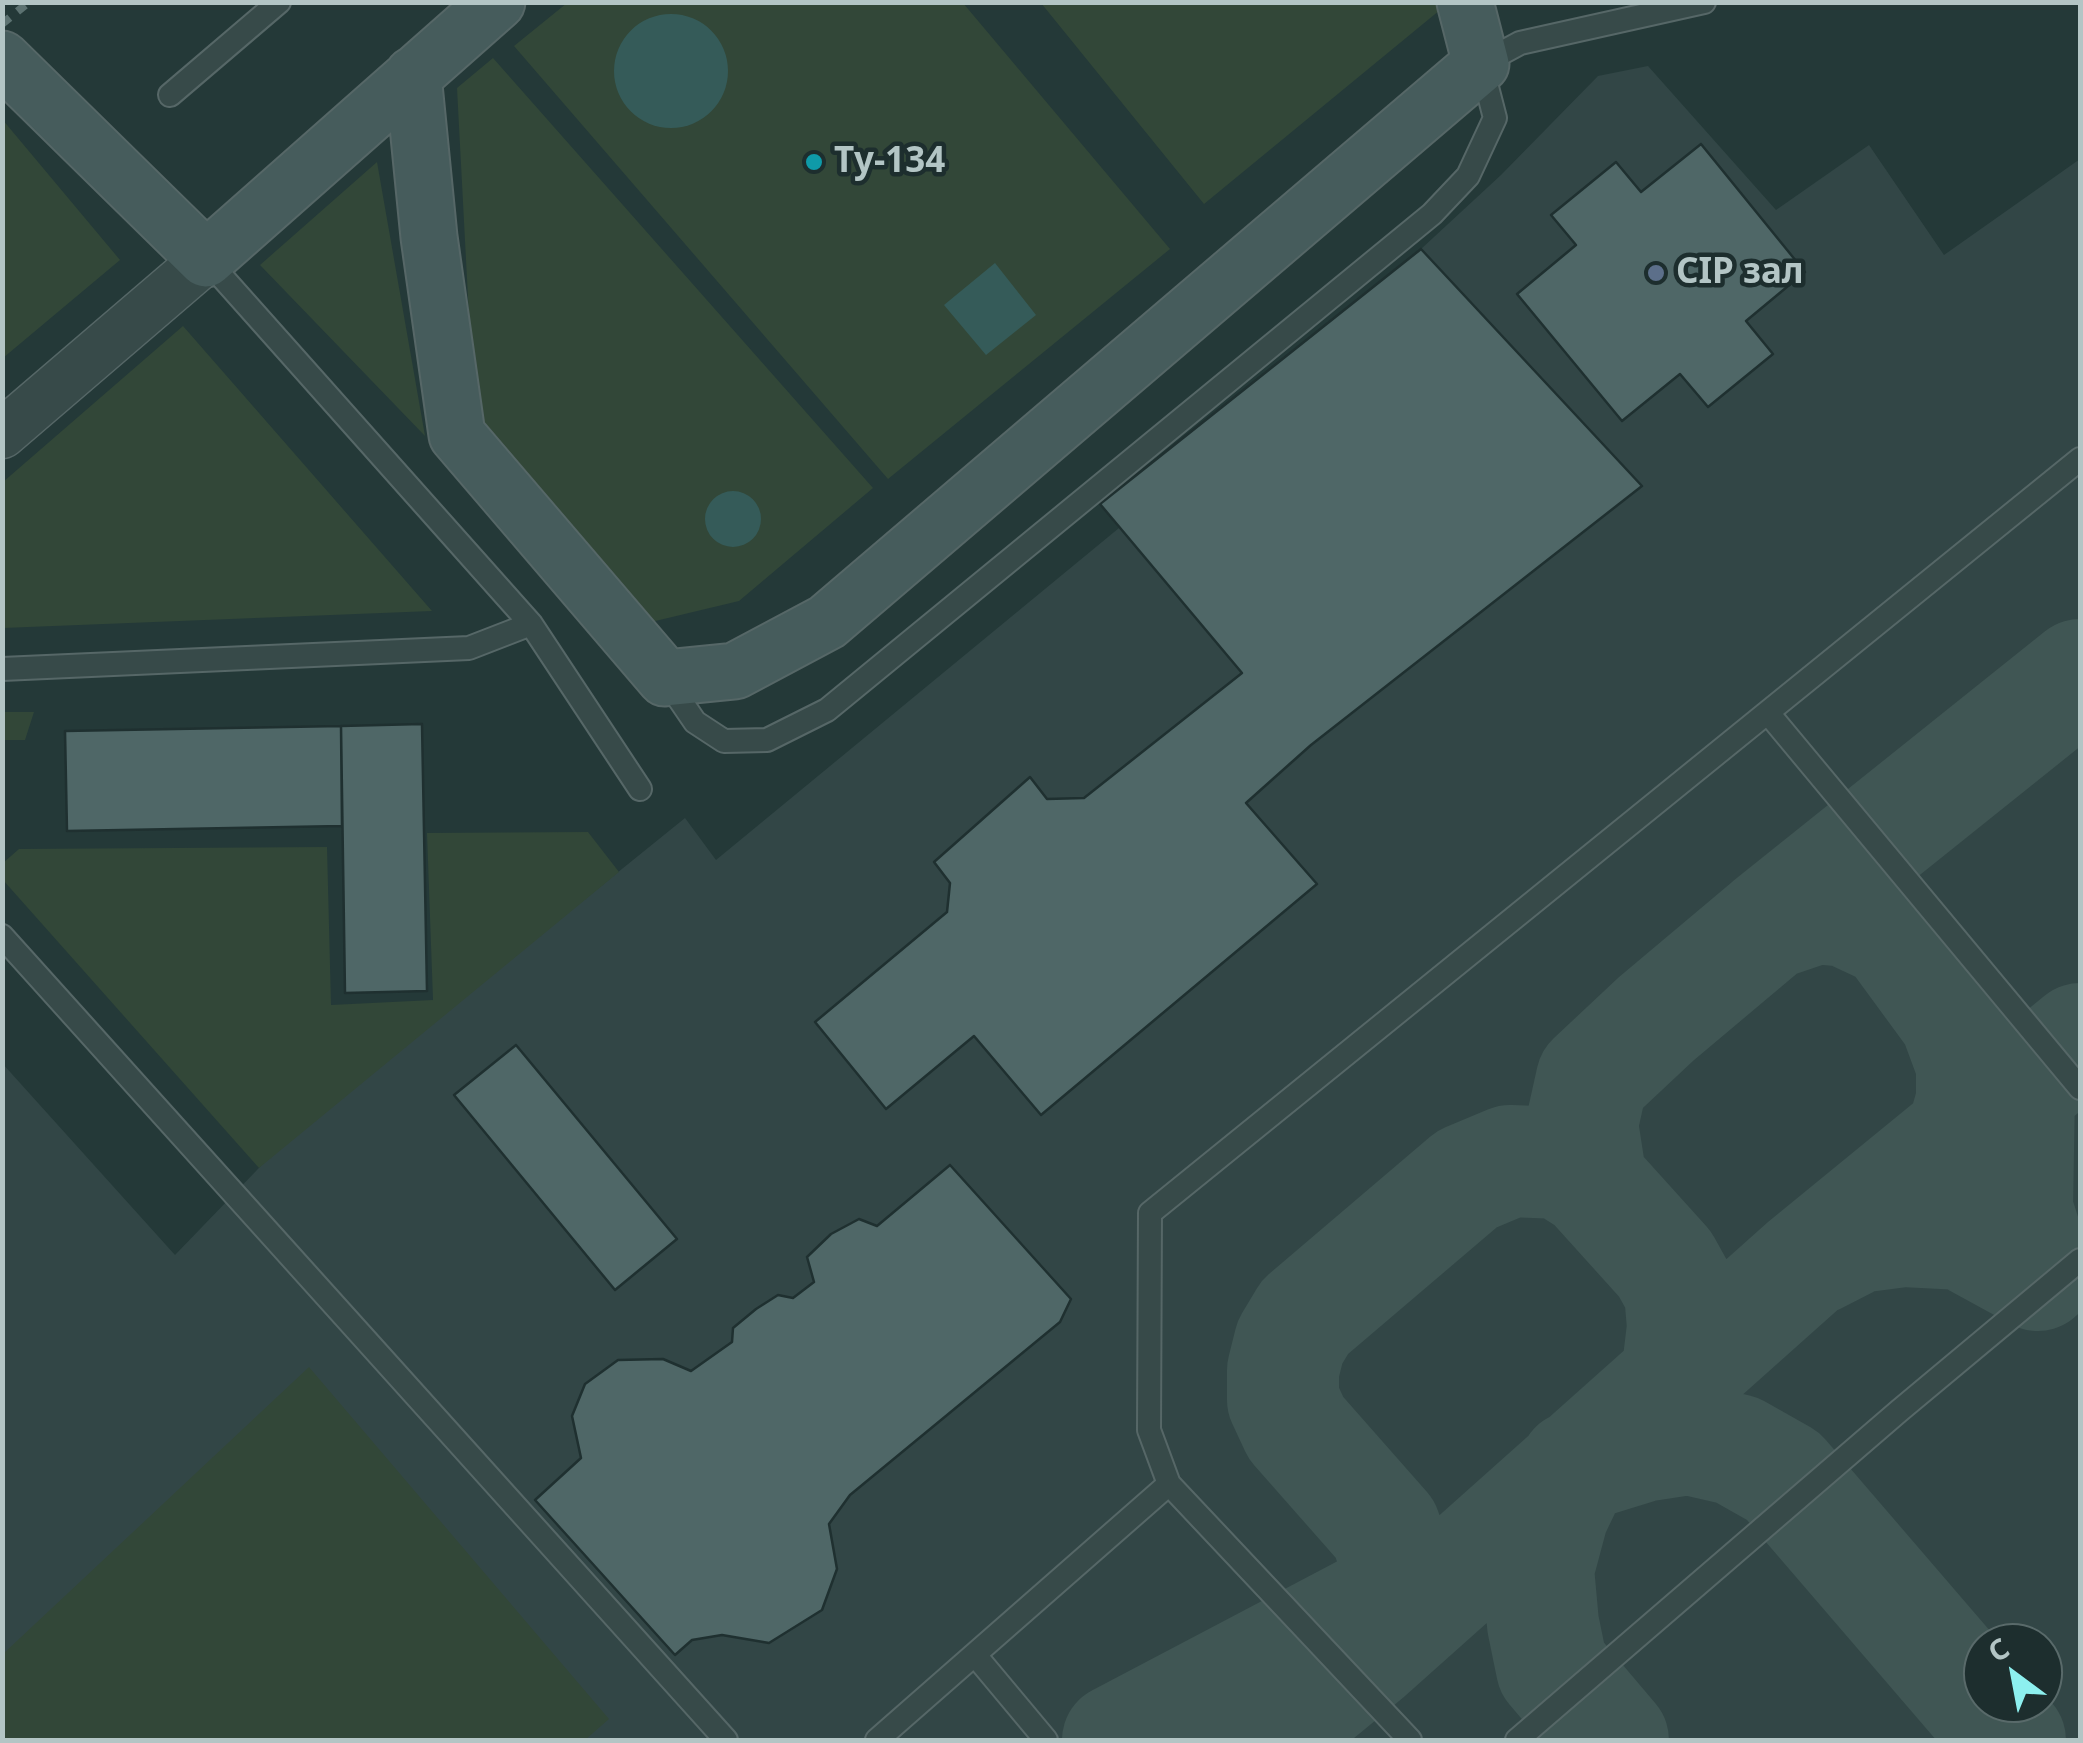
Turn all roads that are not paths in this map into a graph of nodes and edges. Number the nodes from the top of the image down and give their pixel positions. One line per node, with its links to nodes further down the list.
1 (279, 2): 8 (lane)
2 (498, 2): 7 (street)
3 (1465, 2): 6 (street)
4 (1704, 2): 6 (lane)
5 (2, 58): 9 (street)
6 (1481, 64): 14 (street); 14 (lane)
7 (413, 76): 9 (street); 14 (street)
8 (170, 95)
9 (206, 259): 10 (street); 12 (lane)
10 (2, 434)
11 (2080, 460): 15 (lane)
12 (531, 624): 13 (lane); 16 (lane)
13 (2, 669)
14 (665, 678)
15 (1768, 712): 18 (lane); 20 (lane)
16 (640, 789)
17 (2, 936): 22 (lane)
18 (2080, 1088)
19 (2080, 1260): 26 (lane)
20 (1170, 1484): 21 (lane); 25 (lane)
21 (975, 1655): 23 (lane); 24 (lane)
22 (726, 1740)
23 (878, 1740)
24 (1046, 1740)
25 (1410, 1740)
26 (1517, 1740)

